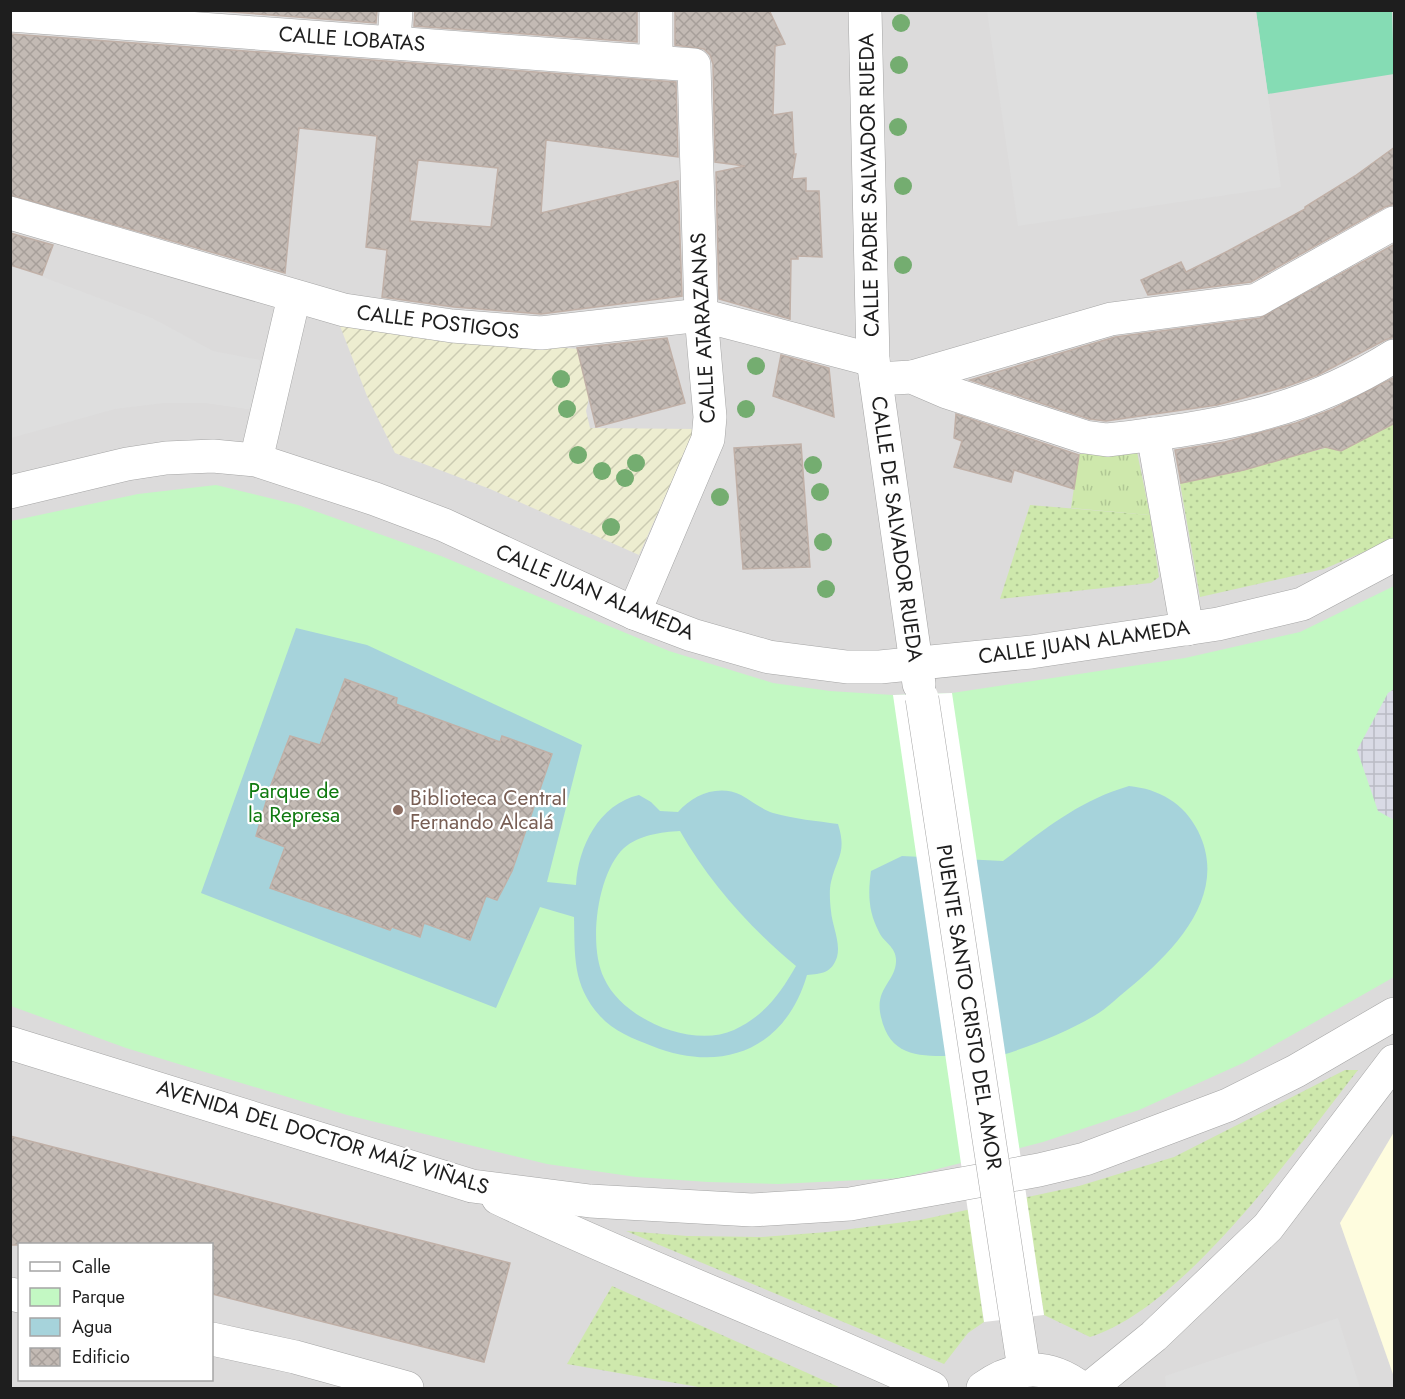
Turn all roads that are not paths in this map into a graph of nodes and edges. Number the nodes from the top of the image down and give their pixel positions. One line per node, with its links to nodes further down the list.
1 (396, 10): 5 (street)
2 (656, 10): 6 (street)
3 (865, 10): 13 (street, CALLE PADRE SALVADOR RUEDA)
4 (10, 15): 5 (street, CALLE LOBATAS)
5 (394, 42): 6 (street, CALLE LOBATAS)
6 (656, 61): 7 (street, CALLE LOBATAS)
7 (694, 64): 11 (street, CALLE ATARAZANAS)
8 (10, 213): 10 (street, CALLE POSTIGOS)
9 (1395, 223): 14 (street)
10 (294, 297): 11 (street, CALLE POSTIGOS); 16 (street)
11 (701, 315): 13 (street, CALLE POSTIGOS); 19 (street, CALLE ATARAZANAS)
12 (1395, 356): 15 (street)
13 (874, 369): 14 (street, CALLE POSTIGOS); 21 (street, CALLE DE SALVADOR RUEDA)
14 (912, 377): 15 (street)
15 (1153, 434): 20 (street)
16 (256, 460): 17 (street, CALLE JUAN ALAMEDA); 19 (street, CALLE JUAN ALAMEDA)
17 (10, 492)
18 (1395, 555): 20 (street, CALLE JUAN ALAMEDA)
19 (634, 613): 21 (street, CALLE JUAN ALAMEDA)
20 (1186, 629): 21 (street, CALLE JUAN ALAMEDA)
21 (916, 663): 22 (street, CALLE DE SALVADOR RUEDA)
22 (922, 698): 28 (street, PUENTE SANTO CRISTO DEL AMOR, bridge)
23 (1395, 1014): 26 (street, AVENIDA DEL DOCTOR MAÍZ VIÑALS)
24 (10, 1043): 26 (street, AVENIDA DEL DOCTOR MAÍZ VIÑALS)
25 (1395, 1061): 33 (street)
26 (472, 1186): 30 (street)
27 (213, 1339): 29 (street)
28 (1024, 1369): 31 (street); 32 (street)
29 (407, 1389)
30 (932, 1389)
31 (983, 1389)
32 (1081, 1389)
33 (1090, 1389)

